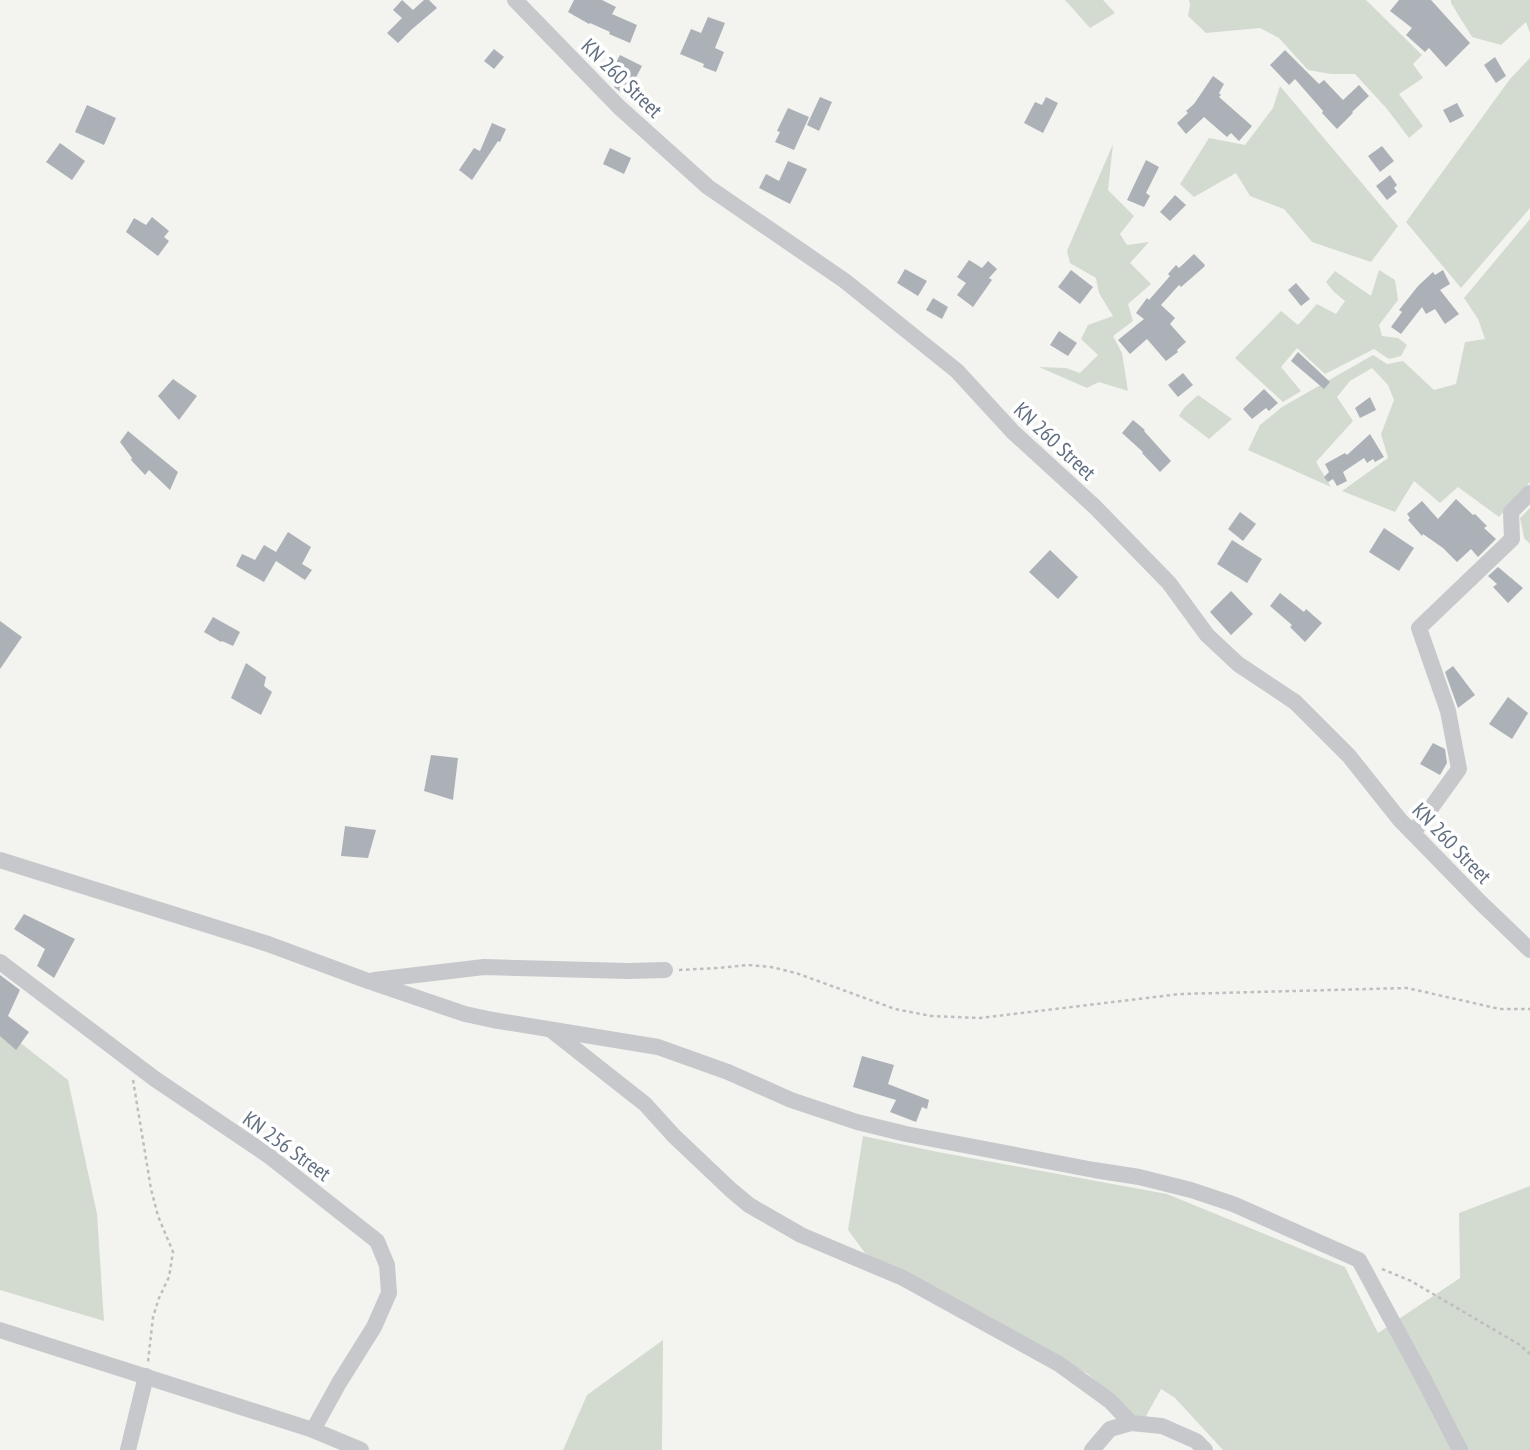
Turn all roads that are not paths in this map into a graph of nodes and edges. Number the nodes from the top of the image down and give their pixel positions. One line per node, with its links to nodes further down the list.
1 (515, 0): 3 (street, KN 260 Street)
2 (1530, 493): 3 (street)
3 (1413, 833): 5 (street, KN 260 Street)
4 (0, 860): 8 (street)
5 (1530, 950)
6 (0, 962): 13 (street, KN 256 Street)
7 (665, 970): 8 (street)
8 (368, 981): 9 (street)
9 (550, 1030): 12 (street); 18 (street)
10 (0, 1330): 11 (street)
11 (146, 1376): 13 (street); 14 (street)
12 (1131, 1423): 16 (street); 17 (street)
13 (313, 1430): 15 (street)
14 (128, 1450)
15 (361, 1450)
16 (1092, 1450)
17 (1205, 1450)
18 (1460, 1450)

